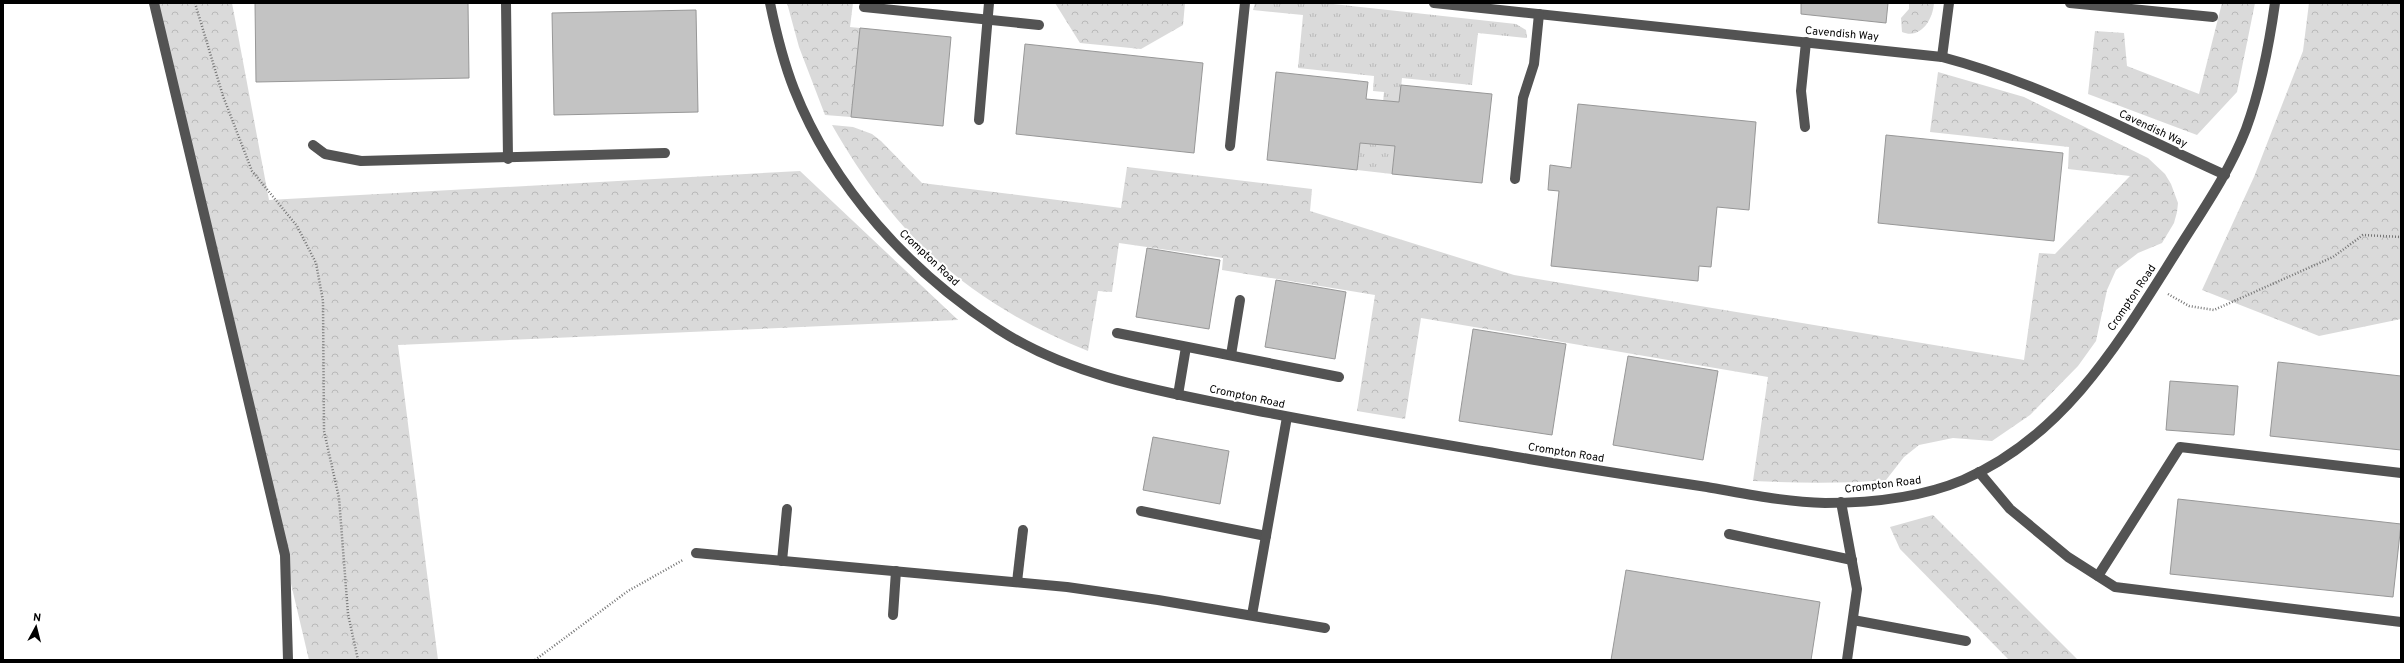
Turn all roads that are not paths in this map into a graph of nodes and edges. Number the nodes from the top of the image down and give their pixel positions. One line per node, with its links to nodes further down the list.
1 (154, 3): 52 (street)
2 (506, 3): 22 (street)
3 (770, 3): 30 (street, Crompton Road)
4 (989, 3): 13 (street)
5 (1245, 3): 20 (street)
6 (1434, 3): 11 (street, Cavendish Way)
7 (1949, 3): 16 (street)
8 (2070, 3): 12 (street)
9 (2275, 3): 23 (street, Crompton Road)
10 (864, 7): 13 (street)
11 (1539, 14): 15 (street, Cavendish Way); 24 (street)
12 (2213, 17)
13 (988, 20): 14 (street); 17 (street)
14 (1039, 25)
15 (1806, 42): 16 (street, Cavendish Way); 18 (street)
16 (1942, 57): 23 (street, Cavendish Way)
17 (979, 120)
18 (1805, 127)
19 (312, 145): 22 (street)
20 (1230, 146)
21 (665, 153): 22 (street)
22 (508, 159)
23 (2225, 175): 32 (street, Crompton Road)
24 (1514, 179)
25 (1240, 300): 28 (street)
26 (1117, 333): 27 (street)
27 (1186, 347): 28 (street); 30 (street)
28 (1231, 355): 29 (street)
29 (1340, 377)
30 (1178, 395): 31 (street, Crompton Road)
31 (1287, 417): 34 (street, Crompton Road); 39 (street)
32 (1979, 472): 34 (street, Crompton Road); 44 (street)
33 (2401, 473): 44 (street)
34 (1841, 502): 41 (street)
35 (787, 509): 42 (street)
36 (1141, 511): 39 (street)
37 (1023, 530): 45 (street)
38 (1729, 534): 41 (street)
39 (1266, 536): 47 (street)
40 (696, 553): 42 (street)
41 (1852, 560): 48 (street)
42 (782, 561): 43 (street)
43 (896, 572): 45 (street); 46 (street)
44 (2098, 576): 49 (street)
45 (1017, 582): 47 (street)
46 (893, 615)
47 (1252, 615): 50 (street)
48 (1853, 620): 51 (street); 53 (street)
49 (2401, 622)
50 (1325, 628)
51 (1966, 641)
52 (288, 660)
53 (1847, 660)

